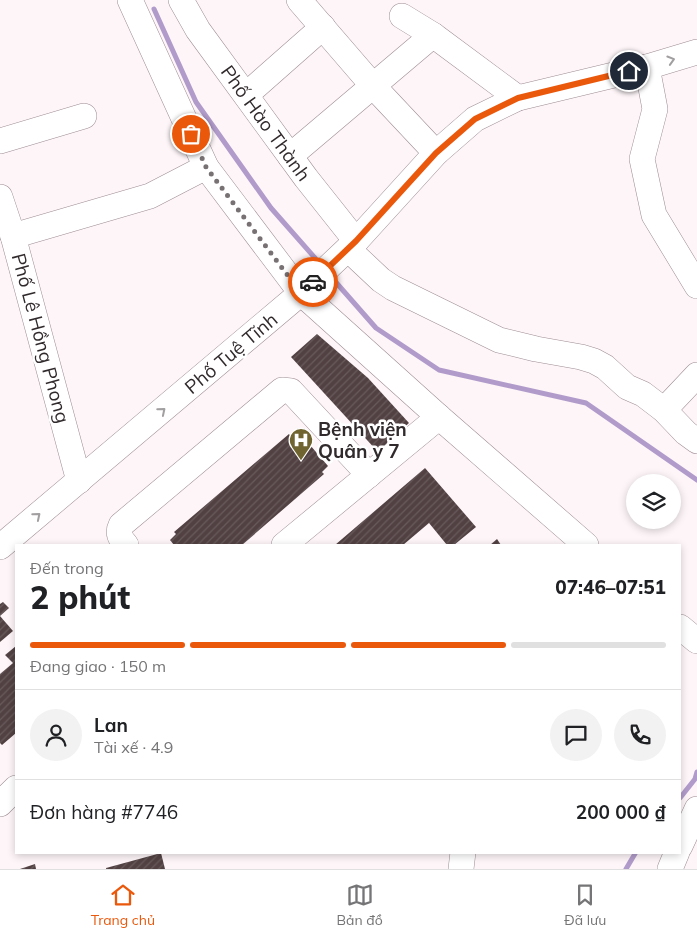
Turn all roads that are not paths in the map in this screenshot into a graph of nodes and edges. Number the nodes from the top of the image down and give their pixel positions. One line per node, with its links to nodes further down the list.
1 (130, 0): 16 (street)
2 (181, 0): 10 (street, Phố Hào Thành)
3 (299, 0): 5 (street)
4 (402, 16): 6 (street)
5 (323, 27): 9 (street); 10 (street)
6 (433, 35): 9 (street); 11 (street)
7 (697, 52): 8 (street, Phố Tuệ Tĩnh, one-way to 7)
8 (647, 67): 11 (street, Phố Tuệ Tĩnh); 20 (street)
9 (374, 86): 14 (street); 15 (street)
10 (246, 95): 15 (street, Phố Hào Thành)
11 (518, 98): 14 (street, Phố Tuệ Tĩnh)
12 (84, 116): 13 (street)
13 (0, 141)
14 (436, 153): 19 (street, Phố Tuệ Tĩnh)
15 (290, 156): 19 (street, Phố Hào Thành)
16 (206, 167): 18 (street); 21 (street)
17 (0, 197): 18 (street, Phố Lê Hồng Phong)
18 (13, 236): 27 (street, Phố Lê Hồng Phong)
19 (352, 245): 21 (street, Phố Tuệ Tĩnh); 23 (street, Phố Hào Thành)
20 (697, 286)
21 (301, 293): 24 (street); 27 (street, Phố Tuệ Tĩnh, one-way to 21)
22 (697, 374): 23 (street)
23 (664, 410): 25 (street, Phố Hào Thành)
24 (440, 418): 26 (street); 30 (street)
25 (697, 441)
26 (369, 475): 28 (street); 29 (street)
27 (79, 481): 31 (street, Phố Tuệ Tĩnh, one-way to 27)
28 (125, 544)
29 (285, 544)
30 (585, 544)
31 (7, 548)
32 (681, 628): 33 (street)
33 (697, 641)
34 (15, 789): 35 (street)
35 (0, 804)
36 (697, 809): 37 (street)
37 (681, 844)
38 (463, 854): 40 (street)
39 (676, 854): 41 (street)
40 (460, 869)
41 (670, 869)

